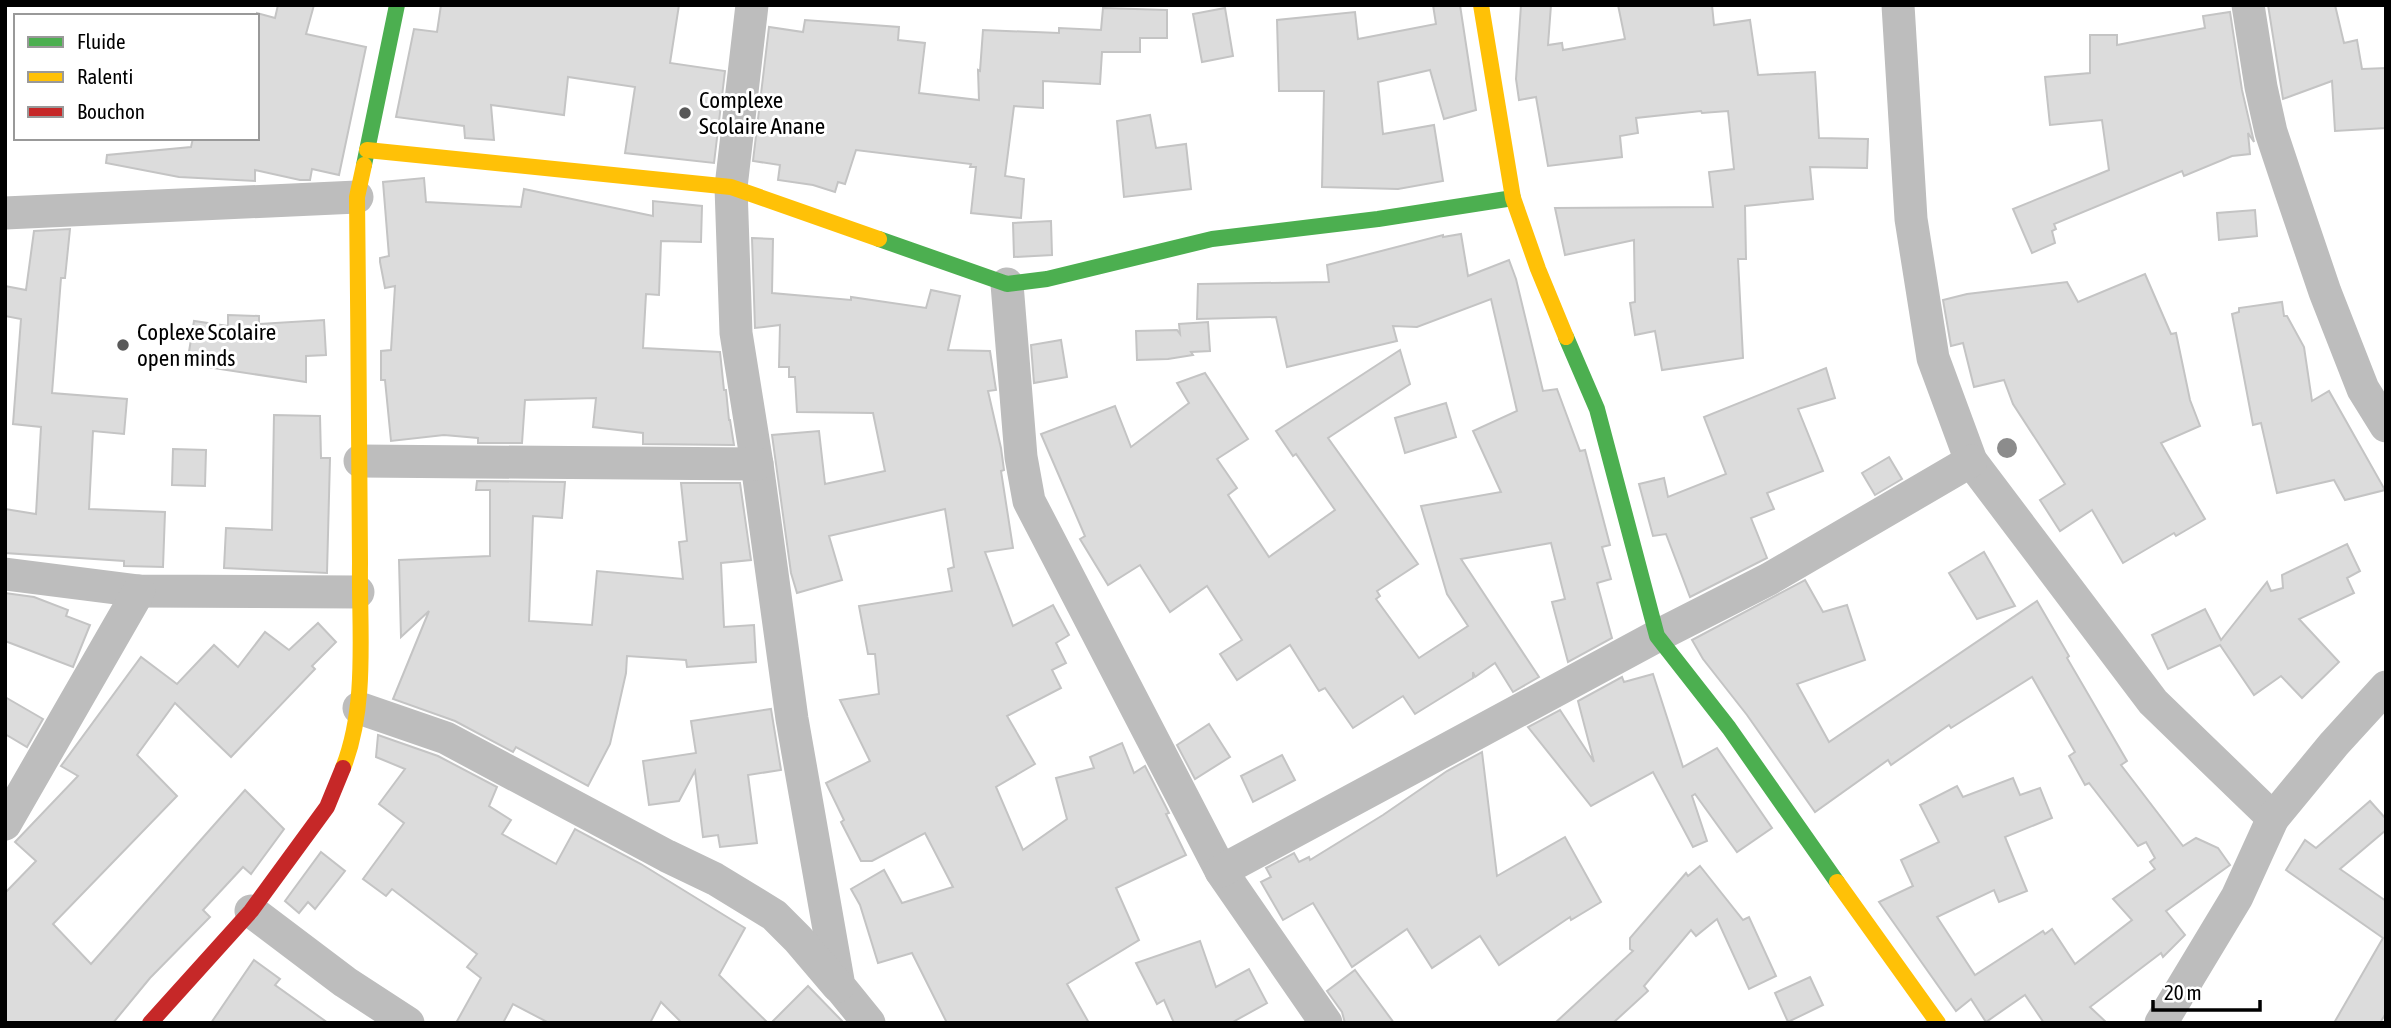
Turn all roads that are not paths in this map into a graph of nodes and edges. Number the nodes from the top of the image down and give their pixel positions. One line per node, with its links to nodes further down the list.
1 (397, 5): 6 (street)
2 (752, 5): 7 (street)
3 (1481, 5): 9 (street)
4 (1898, 5): 14 (street)
5 (2248, 5): 12 (street)
6 (368, 150): 7 (street); 8 (street)
7 (731, 187): 11 (street); 15 (street)
8 (357, 197): 10 (street); 13 (street)
9 (1513, 198): 11 (street); 19 (street)
10 (5, 213)
11 (1007, 284): 24 (street)
12 (2386, 426)
13 (360, 461): 15 (street); 18 (street)
14 (1971, 461): 19 (street); 22 (street)
15 (757, 464): 26 (street)
16 (5, 574): 17 (street)
17 (139, 590): 18 (street); 23 (street)
18 (358, 592): 21 (street)
19 (1657, 636): 24 (street); 31 (street)
20 (2386, 687): 22 (street)
21 (359, 708): 25 (street); 26 (street)
22 (2273, 818): 32 (street)
23 (5, 824)
24 (1221, 872): 30 (street)
25 (251, 911): 27 (street); 28 (street)
26 (839, 986): 29 (street)
27 (150, 1023)
28 (408, 1023)
29 (870, 1023)
30 (1326, 1023)
31 (1938, 1023)
32 (2161, 1023)

